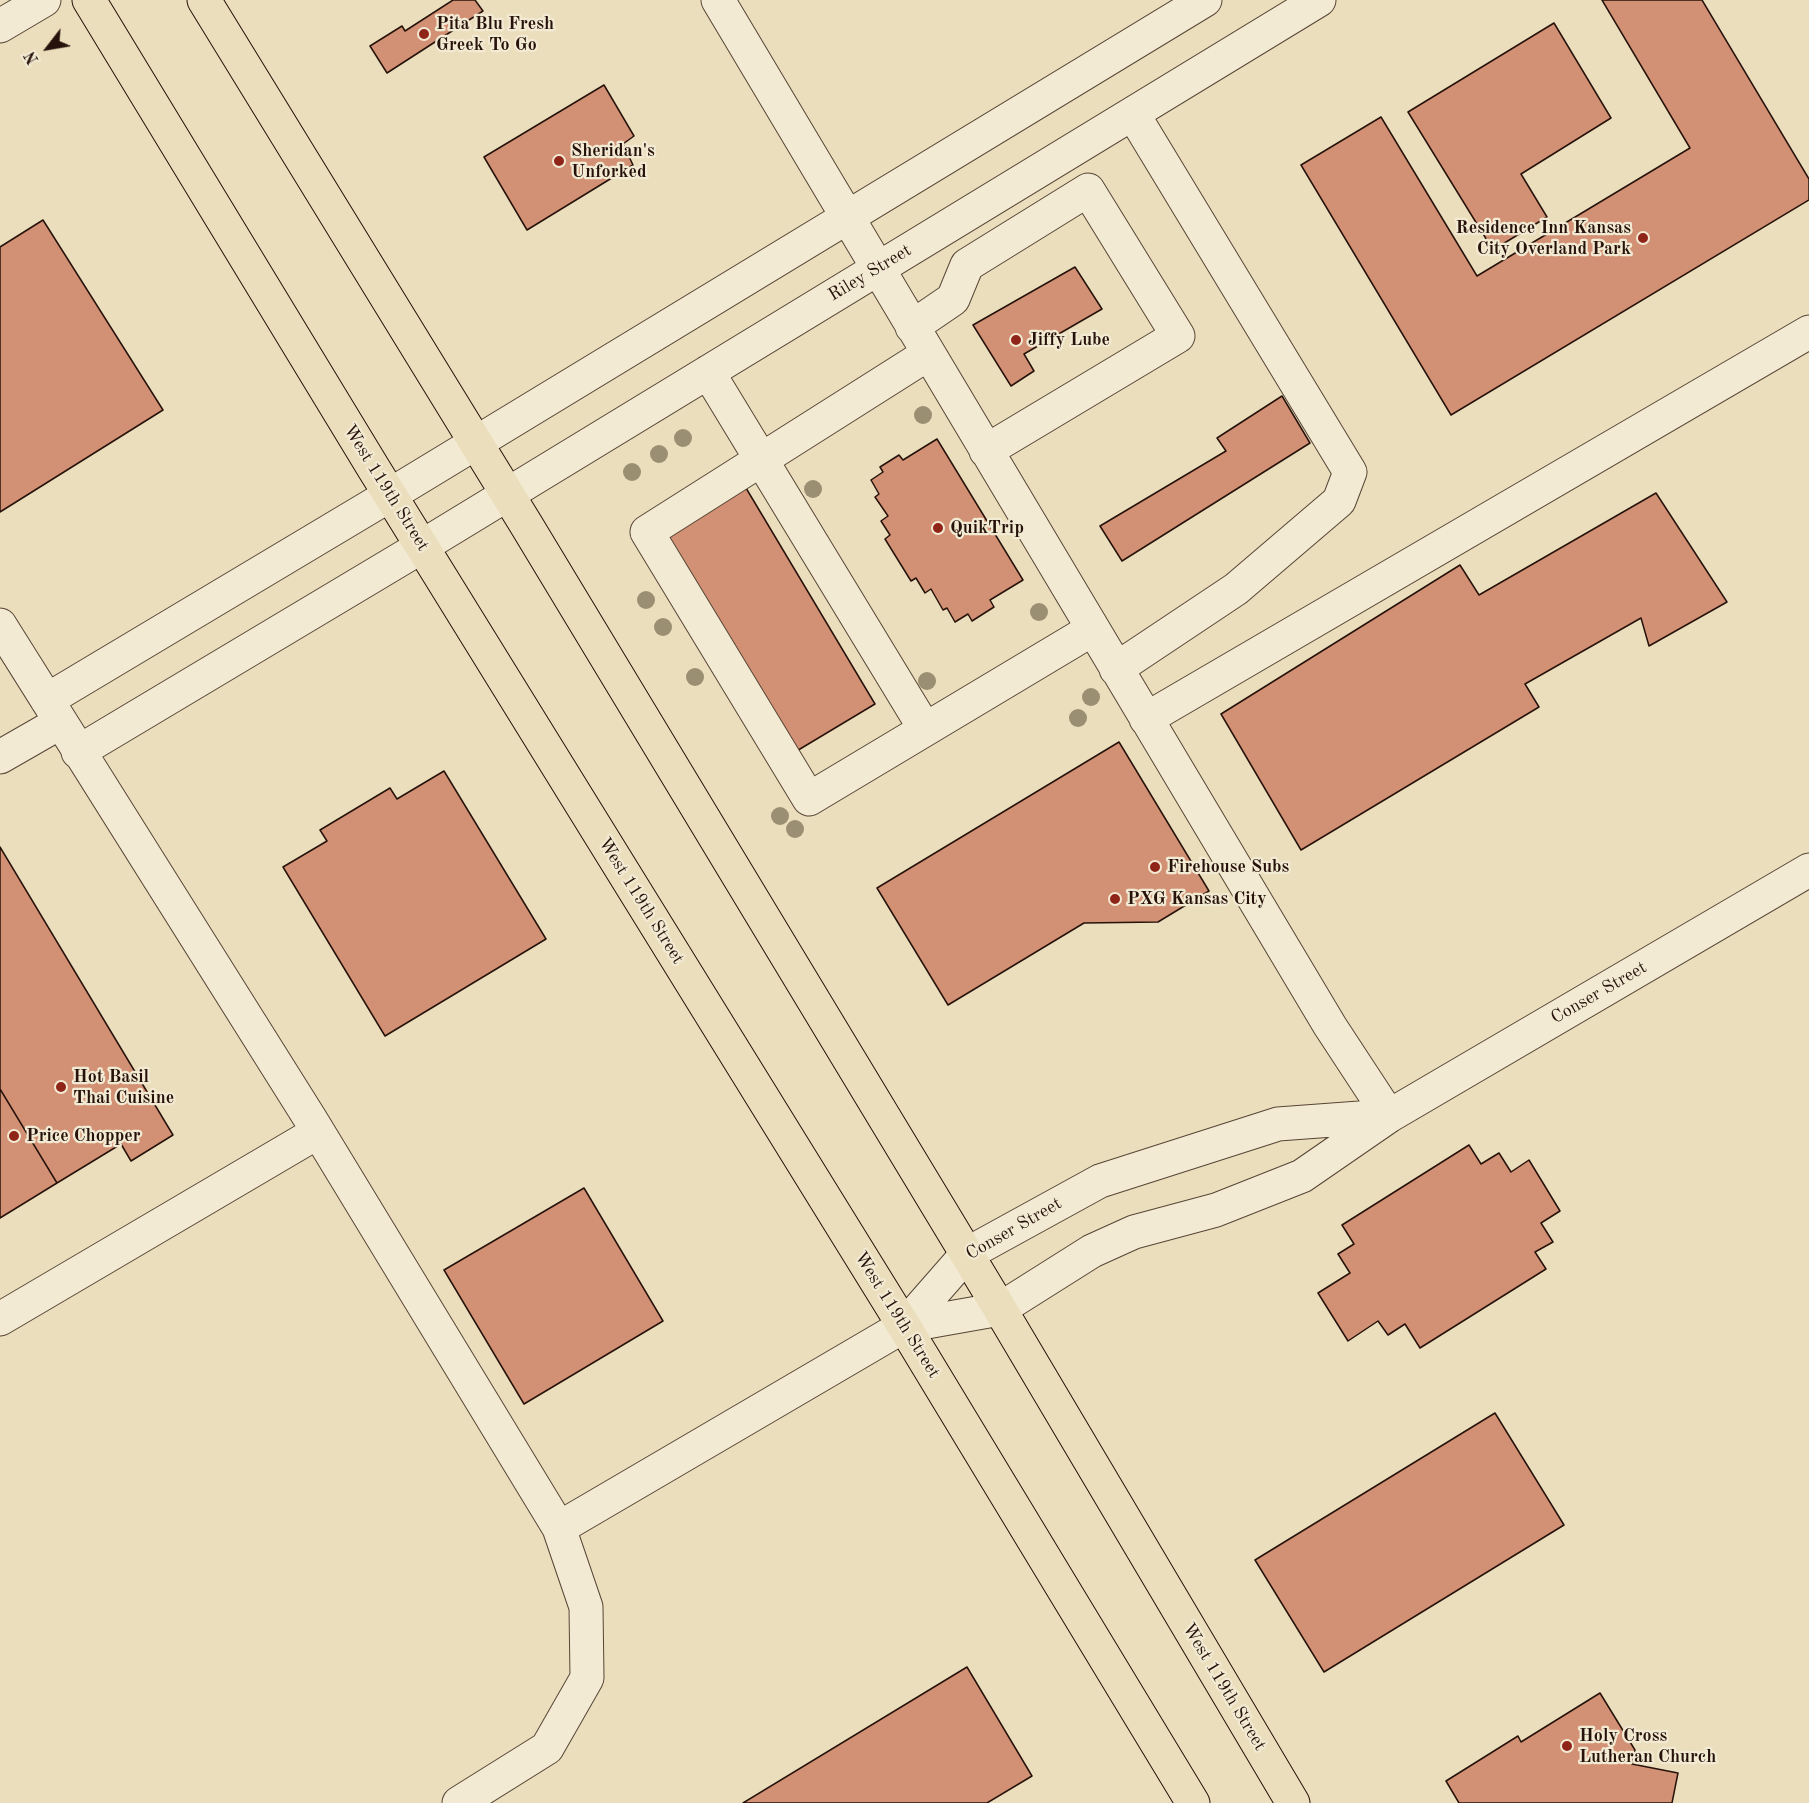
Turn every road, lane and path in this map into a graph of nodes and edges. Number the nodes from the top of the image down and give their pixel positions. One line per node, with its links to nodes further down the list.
1 (44, 0): 7 (street)
2 (89, 0): 18 (main road, West 119th Street)
3 (204, 0): 14 (main road, West 119th Street)
4 (718, 0): 9 (street)
5 (1205, 0): 9 (street)
6 (1319, 0): 8 (street, Riley Street)
7 (0, 26)
8 (1133, 114): 10 (street, Riley Street); 22 (street)
9 (846, 217): 10 (street); 14 (street)
10 (877, 269): 12 (street); 13 (street, Riley Street)
11 (1809, 332): 24 (street)
12 (920, 340): 15 (street); 15 (street); 16 (street)
13 (708, 372): 16 (street); 17 (street, Riley Street)
14 (476, 443): 17 (main road, West 119th Street); 18 (street)
15 (986, 451): 21 (street)
16 (761, 460): 25 (street); 25 (street)
17 (507, 494): 19 (street, Riley Street); 31 (main road, West 119th Street)
18 (390, 495): 19 (main road, West 119th Street); 23 (street)
19 (422, 547): 26 (street, Riley Street); 34 (main road, West 119th Street)
20 (0, 625): 23 (street)
21 (1092, 629): 22 (street); 25 (street)
22 (1116, 669): 24 (street)
23 (54, 711): 26 (street); 27 (street)
24 (1146, 718): 29 (street)
25 (925, 729)
26 (78, 752): 30 (street)
27 (0, 757)
28 (1809, 870): 29 (street, Conser Street)
29 (1389, 1116): 31 (street, Conser Street); 32 (street, Conser Street)
30 (318, 1132): 33 (street); 35 (street)
31 (967, 1254): 32 (main road, West 119th Street); 34 (street, Conser Street)
32 (1000, 1309): 34 (street, Conser Street); 38 (main road, West 119th Street)
33 (0, 1319)
34 (904, 1326): 35 (street); 37 (main road, West 119th Street)
35 (559, 1528): 36 (street)
36 (459, 1803)
37 (1193, 1803)
38 (1293, 1803)

